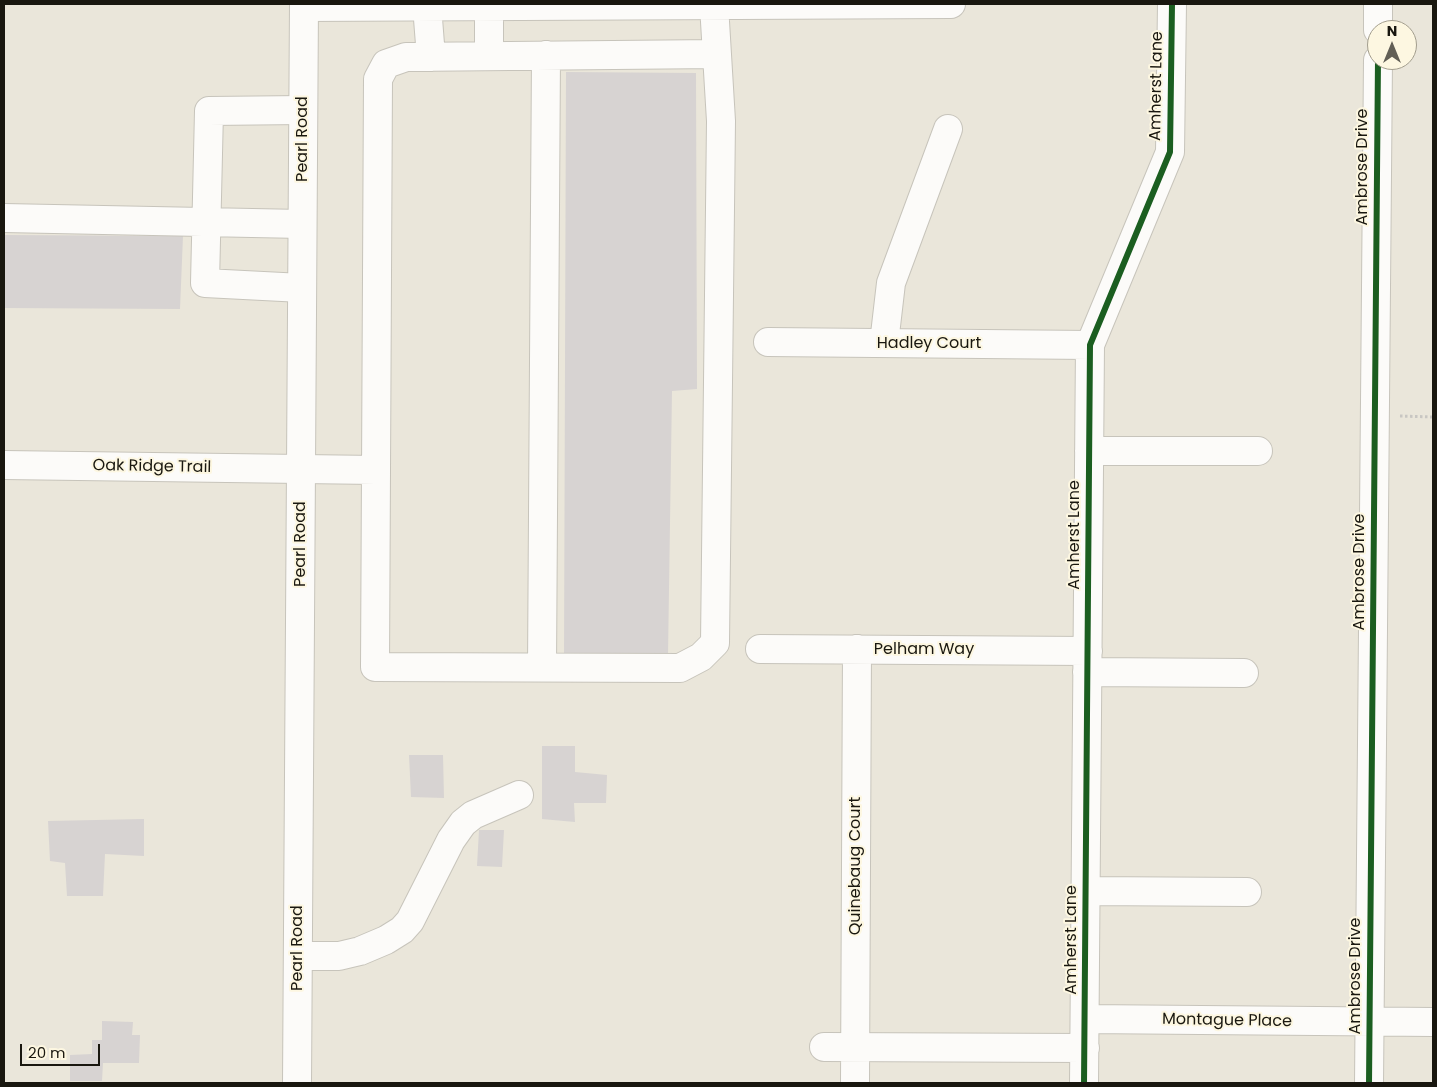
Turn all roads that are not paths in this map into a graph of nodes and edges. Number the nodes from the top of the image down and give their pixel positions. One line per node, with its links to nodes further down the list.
1 (780, 4): 2 (street); 6 (street)
2 (951, 4)
3 (1172, 4): 24 (street, Amherst Lane)
4 (1378, 4): 10 (street)
5 (558, 5): 6 (street); 9 (street)
6 (714, 5): 11 (street)
7 (304, 6): 8 (street); 16 (street, Pearl Road)
8 (427, 6): 9 (street); 13 (street)
9 (490, 6): 14 (street)
10 (1378, 20)
11 (717, 54): 12 (street); 33 (street)
12 (546, 55): 14 (street); 33 (street)
13 (431, 56): 14 (street); 29 (street)
14 (490, 56)
15 (1378, 70): 40 (street, Ambrose Drive)
16 (303, 110): 19 (street); 20 (street, Pearl Road)
17 (948, 129): 23 (street)
18 (4, 218): 19 (street)
19 (206, 221): 20 (street); 21 (street)
20 (302, 224): 21 (street, Pearl Road)
21 (302, 288): 28 (street, Pearl Road)
22 (768, 342): 23 (street, Hadley Court)
23 (884, 343): 24 (street, Hadley Court)
24 (1090, 345): 25 (street, Amherst Lane)
25 (1089, 451): 26 (street); 32 (street, Amherst Lane)
26 (1258, 451)
27 (4, 464): 28 (street, Oak Ridge Trail)
28 (301, 469): 29 (street, Oak Ridge Trail); 38 (street, Pearl Road)
29 (376, 470): 33 (street)
30 (760, 649): 31 (street, Pelham Way)
31 (857, 649): 32 (street, Pelham Way); 43 (street, Quinebaug Court)
32 (1087, 662): 34 (street, Pelham Way); 36 (street, Amherst Lane)
33 (542, 667)
34 (1244, 673)
35 (519, 796): 38 (street)
36 (1086, 891): 37 (street); 39 (street, Amherst Lane)
37 (1247, 892)
38 (298, 956): 45 (street, Pearl Road)
39 (1085, 1019): 40 (street, Montague Place); 44 (street, Amherst Lane)
40 (1370, 1022): 41 (street, Montague Place); 48 (street, Ambrose Drive)
41 (1433, 1022)
42 (824, 1047): 43 (street)
43 (855, 1047): 44 (street); 46 (street, Quinebaug Court)
44 (1085, 1048): 47 (street, Amherst Lane)
45 (297, 1083)
46 (855, 1083)
47 (1084, 1083)
48 (1369, 1083)

